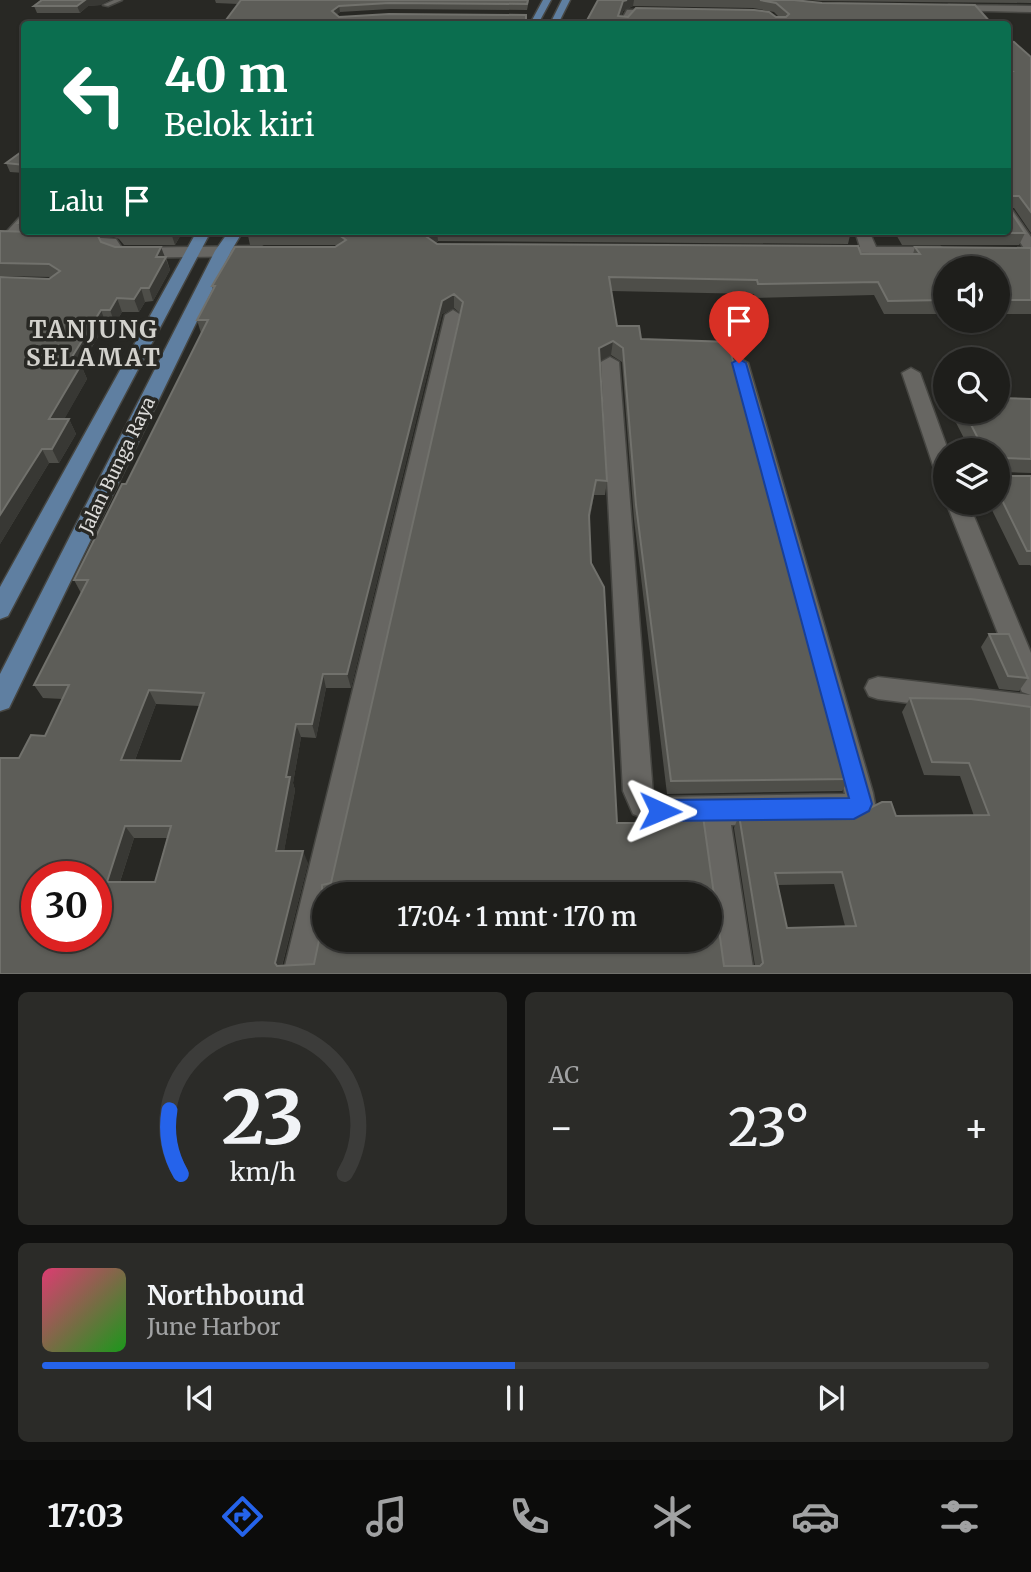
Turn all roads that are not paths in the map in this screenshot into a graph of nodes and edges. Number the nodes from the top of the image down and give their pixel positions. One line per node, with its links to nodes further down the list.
1 (119, 0): 4 (lane)
2 (547, 0): 9 (main road)
3 (566, 0): 10 (main road)
4 (106, 5)
5 (939, 8): 6 (street)
6 (1031, 9)
7 (673, 13): 11 (street)
8 (526, 16): 9 (street)
9 (537, 20)
10 (556, 21)
11 (624, 21)
12 (1011, 220): 23 (street)
13 (21, 226): 18 (street)
14 (201, 235): 25 (main road, Jalan Bunga Raya)
15 (233, 235): 19 (main road, Jalan Bunga Raya)
16 (864, 235): 22 (street)
17 (51, 239): 25 (street)
18 (11, 241)
19 (223, 251): 20 (street); 25 (street); 35 (main road, Jalan Bunga Raya)
20 (274, 251)
21 (815, 251): 22 (street)
22 (870, 251): 24 (street)
23 (1026, 251)
24 (951, 252)
25 (190, 253): 32 (main road, Jalan Bunga Raya)
26 (453, 315): 38 (street)
27 (610, 362): 37 (street)
28 (739, 363): 37 (street)
29 (911, 373): 30 (street)
30 (934, 438)
31 (962, 515): 33 (street)
32 (0, 609)
33 (1031, 684)
34 (878, 688): 36 (street)
35 (0, 700)
36 (1031, 707)
37 (714, 812): 39 (street)
38 (299, 974)
39 (738, 974)

